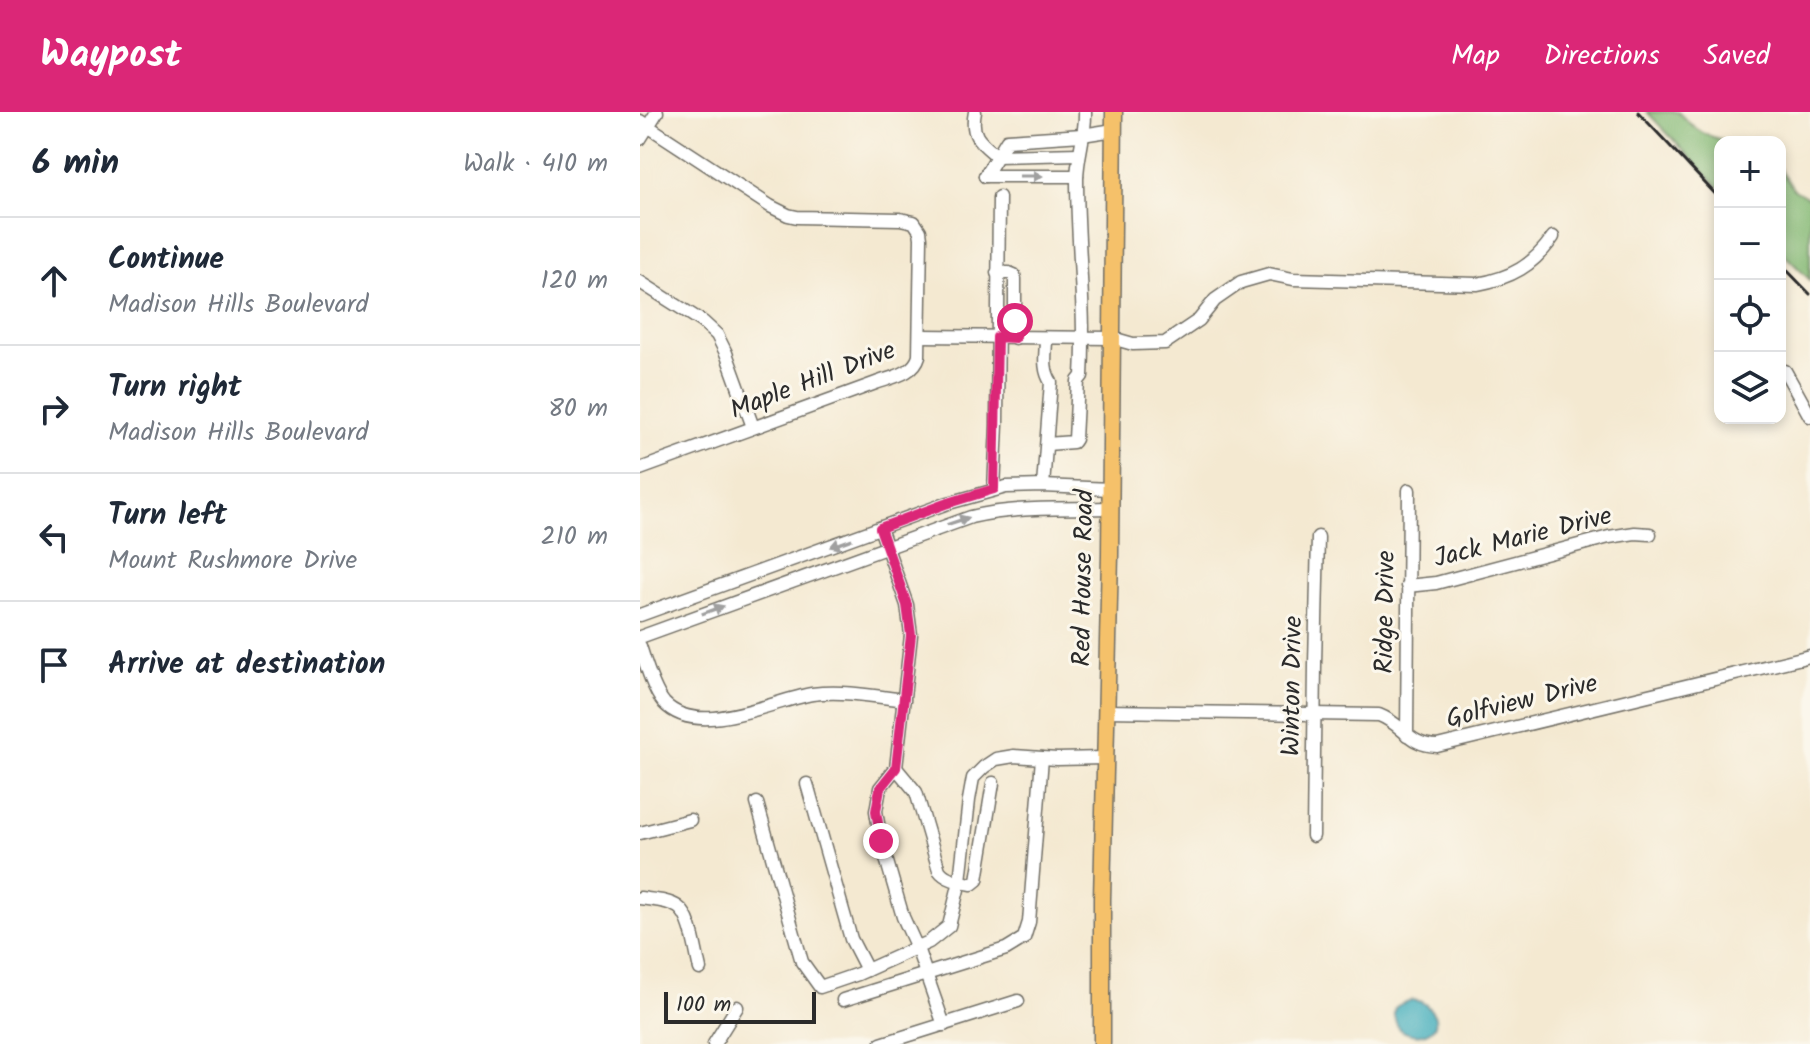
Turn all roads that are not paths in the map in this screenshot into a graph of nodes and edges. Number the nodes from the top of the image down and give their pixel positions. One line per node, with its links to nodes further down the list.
1 (657, 112): 5 (street)
2 (975, 112): 10 (street)
3 (1085, 112): 7 (street)
4 (1114, 112): 6 (main road, Red House Road)
5 (644, 123): 8 (street); 16 (street, Maple Hill Drive)
6 (1114, 130): 7 (street); 20 (main road, Red House Road)
7 (1082, 135): 9 (street); 10 (street)
8 (640, 139)
9 (1079, 154): 10 (street); 11 (street)
10 (997, 156): 11 (street, one-way to 11)
11 (1077, 176): 19 (street)
12 (999, 197): 14 (street)
13 (1553, 237): 20 (street)
14 (997, 273): 17 (street); 18 (street)
15 (640, 282): 25 (street)
16 (920, 336): 17 (street); 25 (street, Maple Hill Drive)
17 (997, 337): 18 (street); 29 (street)
18 (1015, 338): 21 (street)
19 (1084, 338): 20 (street); 21 (street); 23 (street)
20 (1112, 338): 30 (main road, Red House Road)
21 (1046, 339): 23 (street)
22 (1786, 373): 24 (street)
23 (1064, 382): 26 (street); 26 (street)
24 (1810, 416)
25 (753, 427): 27 (street, Maple Hill Drive)
26 (1047, 444): 28 (street)
27 (640, 469)
28 (1043, 486): 29 (street); 30 (street)
29 (994, 489): 34 (street)
30 (1110, 489): 32 (main road, Red House Road)
31 (1409, 490): 36 (street, Ridge Drive)
32 (1110, 508): 34 (street, one-way to 32); 42 (main road, Red House Road)
33 (1650, 534): 36 (street, Jack Marie Drive)
34 (883, 537): 37 (street, one-way to 37); 38 (street, one-way to 34); 41 (street)
35 (1318, 537): 43 (street, Winton Drive)
36 (1407, 586): 44 (street, Ridge Drive)
37 (640, 615)
38 (640, 637)
39 (640, 646): 41 (street)
40 (1810, 656): 44 (street, Golfview Drive)
41 (904, 700): 47 (street)
42 (1105, 711): 43 (street, Golfview Drive); 46 (main road, Red House Road)
43 (1314, 715): 44 (street, Golfview Drive); 55 (street, Winton Drive)
44 (1407, 735)
45 (1042, 758): 46 (street); 51 (street); 61 (street)
46 (1104, 758): 68 (main road, Red House Road)
47 (896, 768): 56 (street); 58 (street)
48 (993, 783): 52 (street)
49 (807, 784): 60 (street)
50 (757, 803): 60 (street)
51 (968, 805): 52 (street); 56 (street)
52 (989, 809): 56 (street)
53 (690, 820): 54 (street)
54 (640, 833)
55 (1313, 836)
56 (960, 881): 58 (street)
57 (641, 894): 59 (street)
58 (917, 948): 60 (street); 61 (street)
59 (700, 969)
60 (867, 970)
61 (926, 974): 62 (street); 65 (street)
62 (843, 1000)
63 (1018, 1001): 65 (street)
64 (737, 1007): 66 (street)
65 (944, 1025): 67 (street)
66 (714, 1044)
67 (881, 1044)
68 (1102, 1044)

